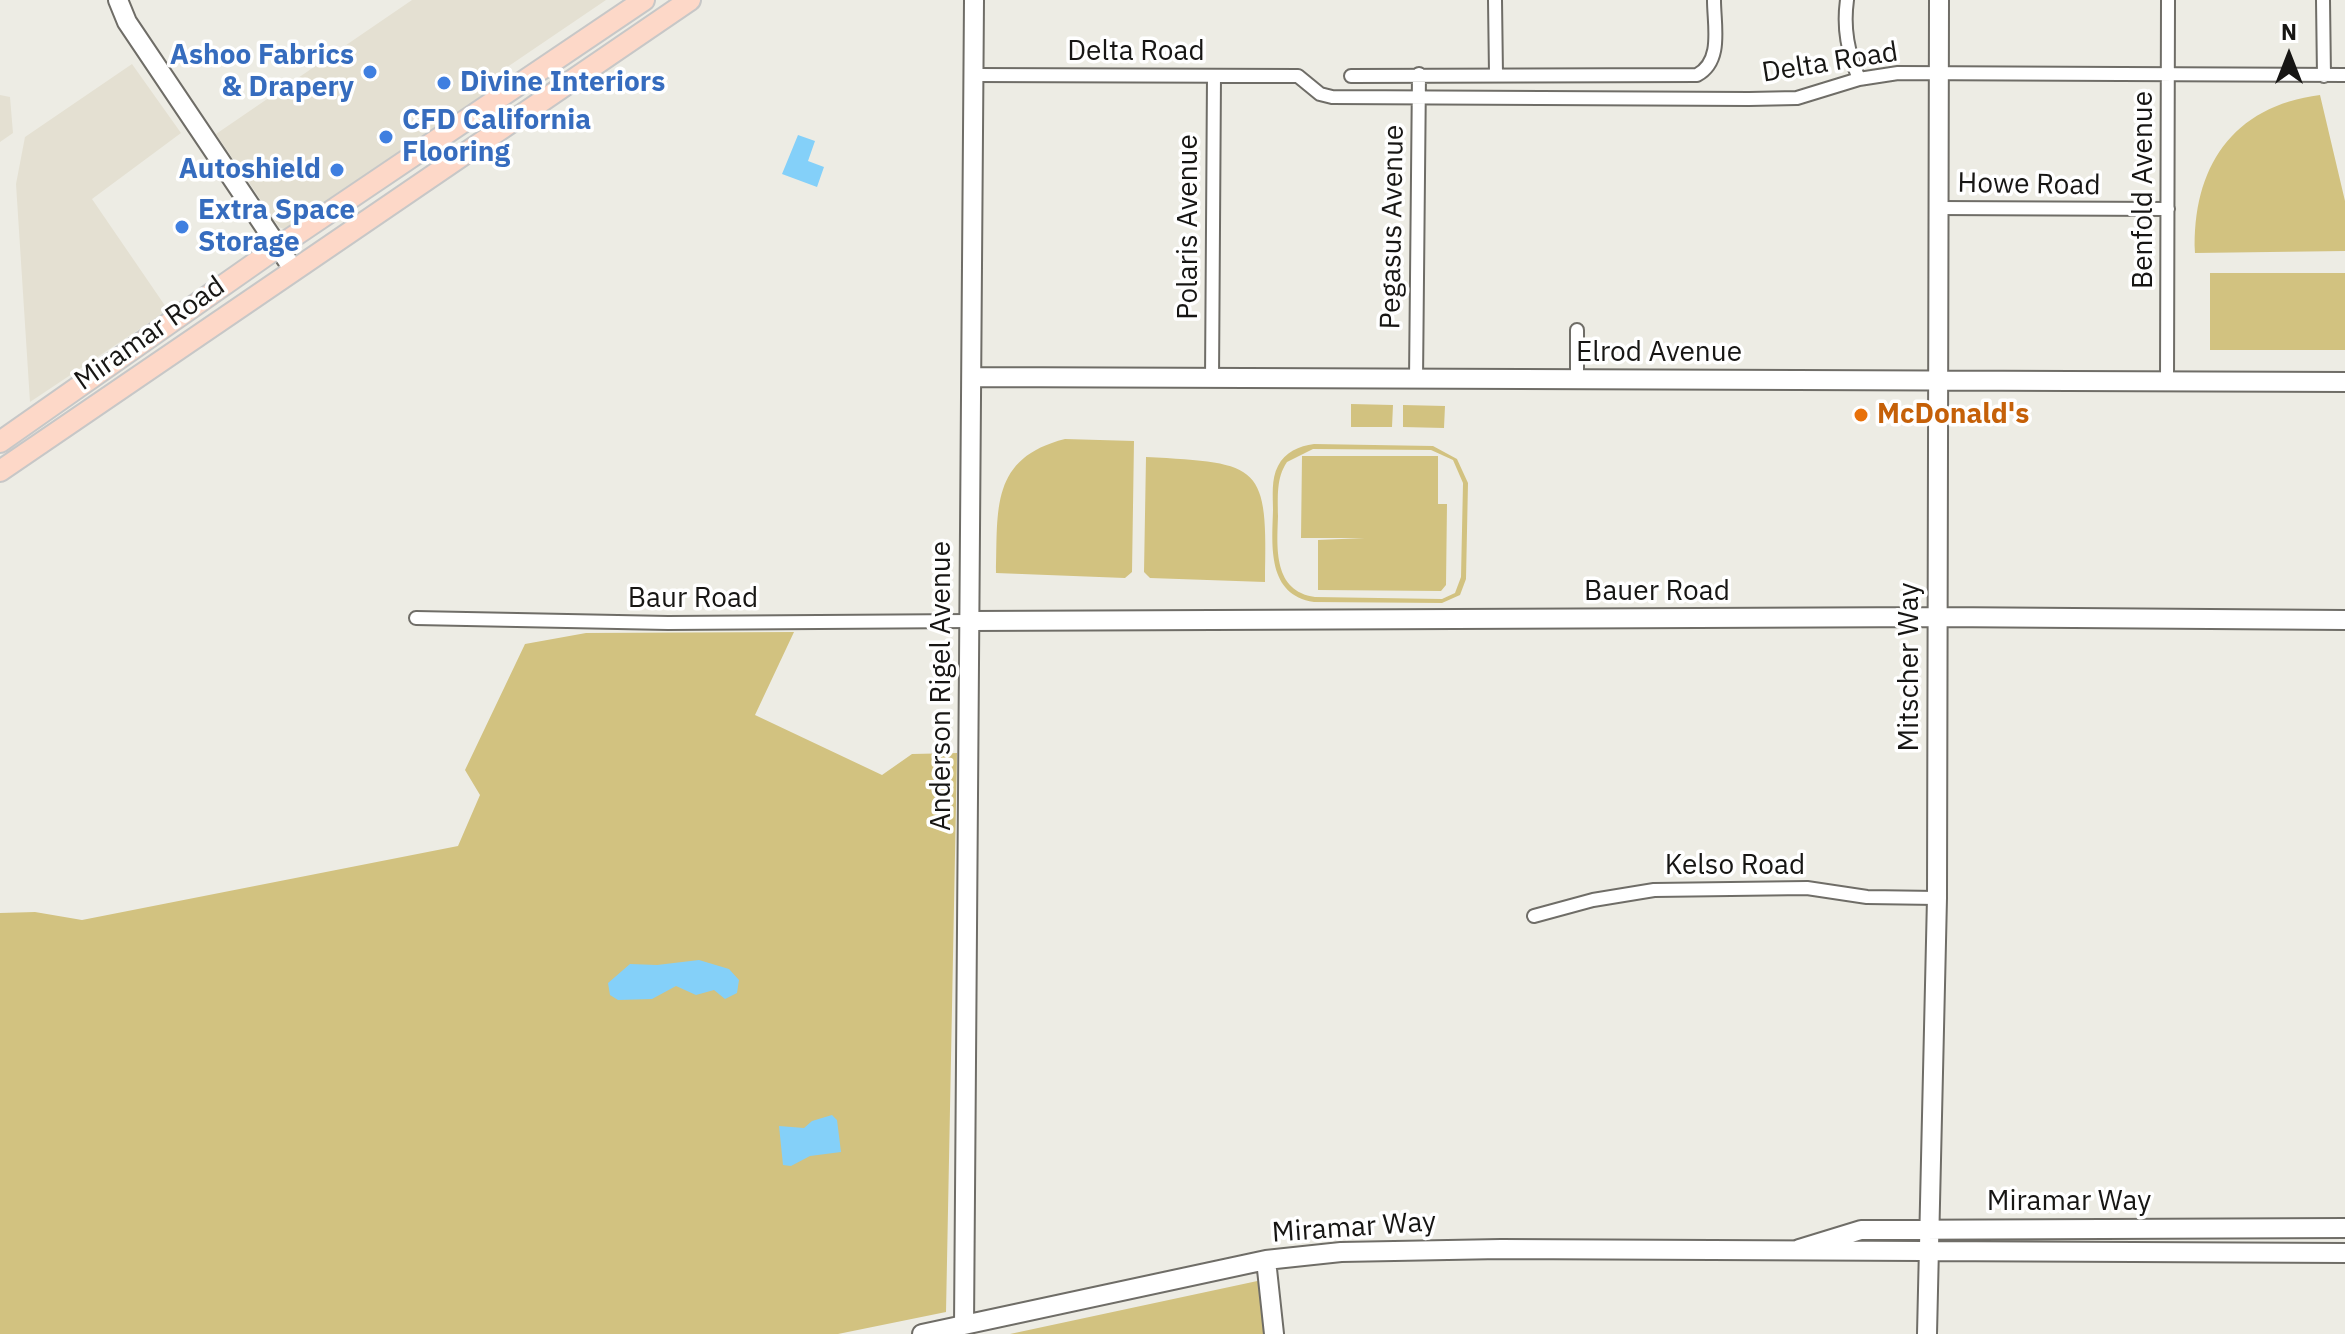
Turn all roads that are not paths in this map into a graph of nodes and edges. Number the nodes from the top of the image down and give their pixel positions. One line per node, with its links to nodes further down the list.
1 (118, 0): 24 (street)
2 (644, 0): 24 (main road, Miramar Road)
3 (690, 0): 25 (main road, Miramar Road)
4 (974, 0): 13 (street, Anderson Rigel Avenue)
5 (1495, 0): 12 (street)
6 (1714, 0): 12 (street)
7 (1847, 0): 20 (street)
8 (1939, 0): 14 (street, Mitscher Way)
9 (2168, 0): 18 (street, Benfold Avenue)
10 (2323, 0): 19 (street)
11 (1419, 74): 12 (street); 17 (street); 21 (street, Pegasus Avenue)
12 (1496, 74)
13 (974, 75): 16 (street, Delta Road); 27 (street, Anderson Rigel Avenue)
14 (1938, 75): 18 (street, Delta Road); 20 (street, Delta Road); 22 (street, Mitscher Way)
15 (2345, 75): 19 (street, Delta Road)
16 (1214, 76): 21 (street, Delta Road); 28 (street, Polaris Avenue)
17 (1351, 76)
18 (2168, 76): 19 (street, Delta Road); 23 (street, Benfold Avenue)
19 (2324, 76)
20 (1859, 79): 21 (street, Delta Road)
21 (1418, 98): 29 (street, Pegasus Avenue)
22 (1937, 208): 23 (street, Howe Road); 32 (street, Mitscher Way)
23 (2168, 209): 31 (street, Benfold Avenue)
24 (278, 247): 25 (street); 34 (main road, Miramar Road)
25 (293, 269): 35 (main road, Miramar Road)
26 (1577, 330): 30 (street)
27 (972, 377): 28 (street, Elrod Avenue); 39 (street, Anderson Rigel Avenue)
28 (1212, 379): 29 (street, Elrod Avenue)
29 (1416, 380): 30 (street, Elrod Avenue)
30 (1577, 381): 32 (street, Elrod Avenue)
31 (2167, 381): 32 (street, Elrod Avenue); 33 (street, Elrod Avenue)
32 (1939, 382): 36 (street, Mitscher Way)
33 (2345, 382)
34 (0, 442)
35 (0, 471)
36 (1939, 617): 38 (street, Bauer Road); 39 (street, Bauer Road); 40 (street, Mitscher Way)
37 (416, 618): 39 (street, Baur Road)
38 (2345, 620)
39 (970, 621): 48 (street, Anderson Rigel Avenue)
40 (1937, 898): 41 (street, Kelso Road); 43 (street, Mitscher Way)
41 (1534, 916)
42 (2345, 1228): 43 (street, Miramar Way)
43 (1930, 1230): 44 (street, Miramar Way); 45 (street, Mitscher Way)
44 (1797, 1250): 45 (street, Miramar Way); 47 (street, Miramar Way)
45 (1928, 1251): 46 (street, Miramar Way); 51 (street, Mitscher Way)
46 (2345, 1253)
47 (1266, 1260): 48 (street, Miramar Way); 50 (street)
48 (964, 1325): 49 (street, Miramar Way)
49 (922, 1334)
50 (1274, 1334)
51 (1927, 1334)

